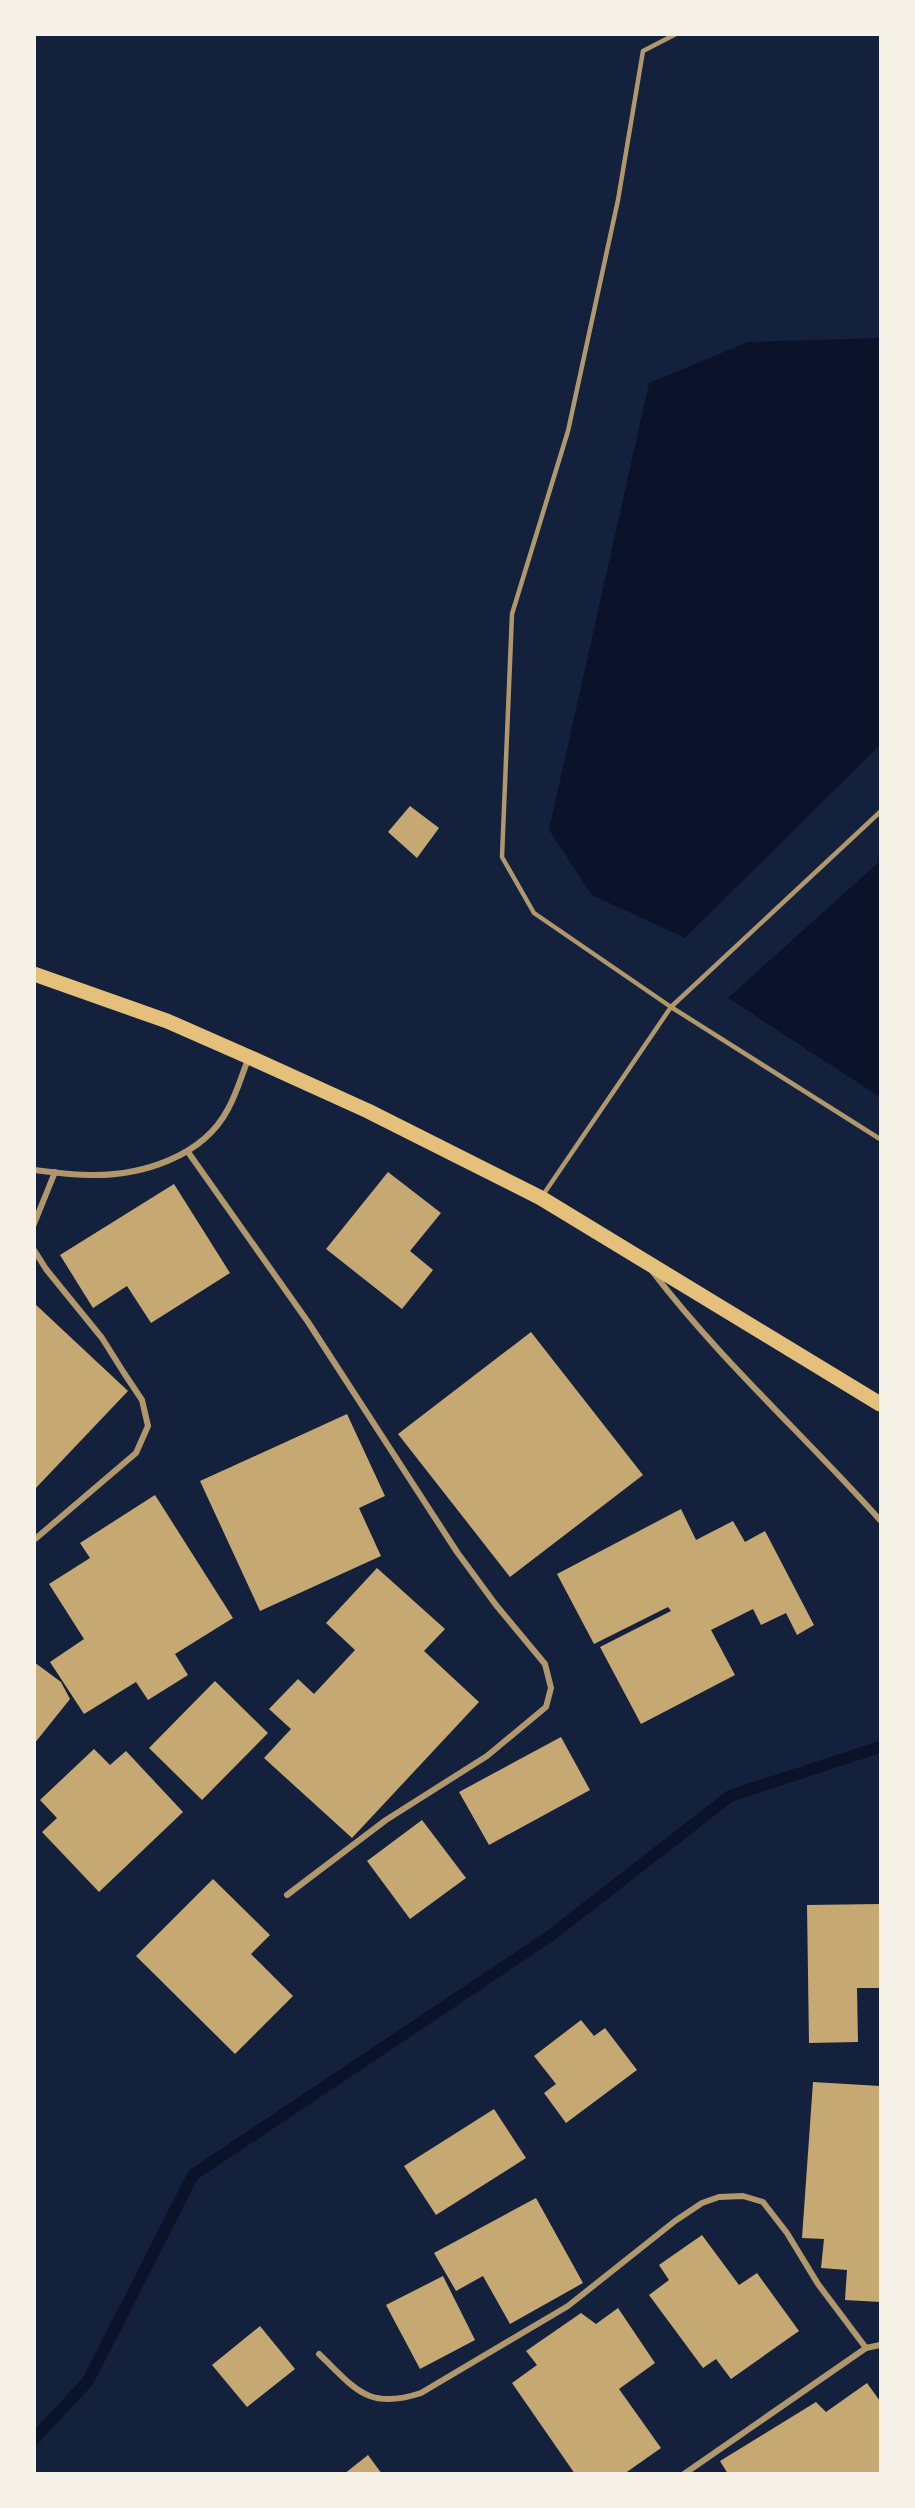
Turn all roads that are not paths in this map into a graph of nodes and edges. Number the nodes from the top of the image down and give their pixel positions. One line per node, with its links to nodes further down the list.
1 (676, 34): 4 (lane)
2 (880, 812): 4 (lane)
3 (34, 974): 5 (main road)
4 (671, 1007): 6 (lane); 10 (lane)
5 (249, 1057): 7 (street); 10 (main road)
6 (880, 1139)
7 (188, 1152): 9 (street); 17 (street)
8 (34, 1170): 9 (street)
9 (55, 1172): 11 (street)
10 (541, 1198): 13 (main road)
11 (34, 1224)
12 (34, 1250): 16 (street)
13 (641, 1258): 14 (main road); 15 (street)
14 (880, 1404)
15 (880, 1520)
16 (34, 1540)
17 (287, 1895)
18 (880, 2345): 19 (street)
19 (866, 2348): 20 (street); 21 (street)
20 (319, 2354)
21 (684, 2474)

